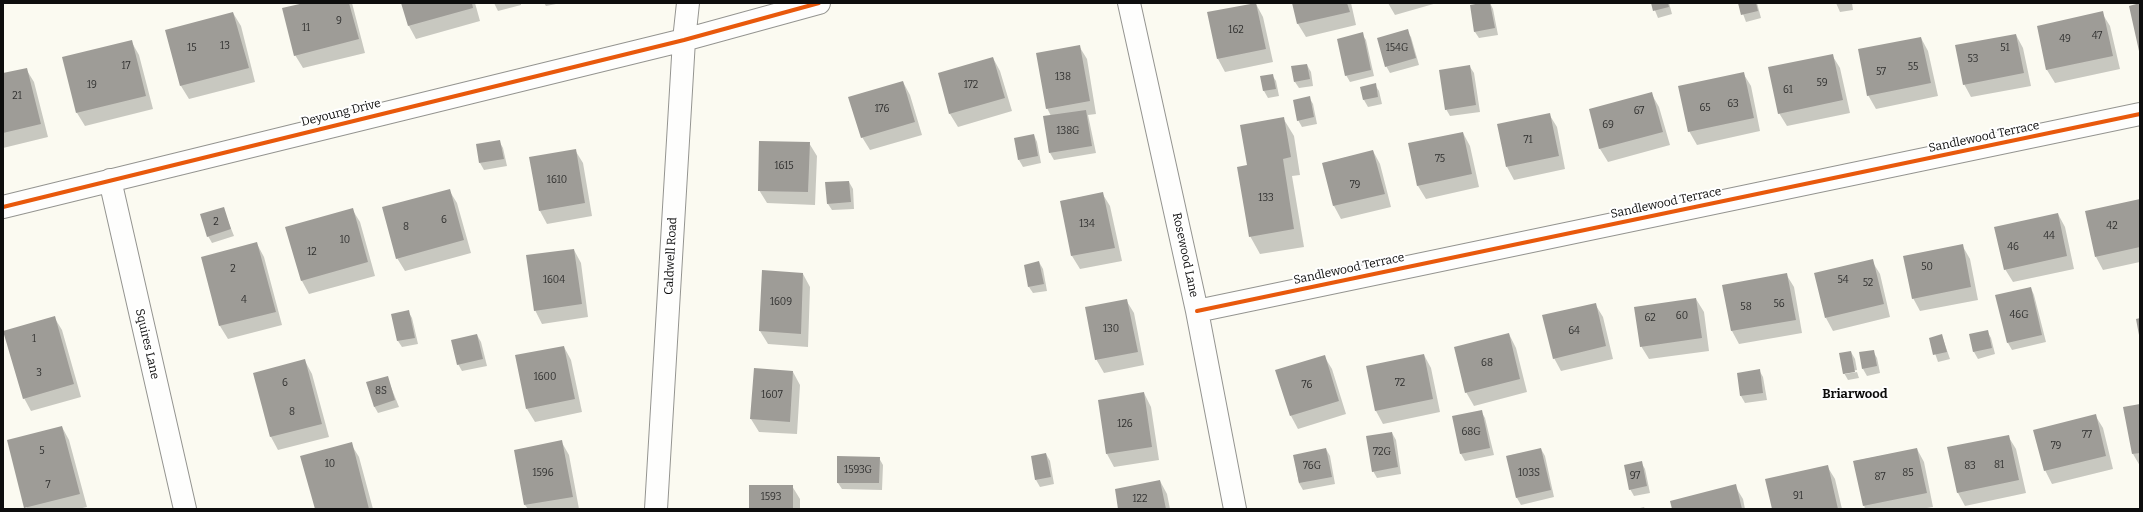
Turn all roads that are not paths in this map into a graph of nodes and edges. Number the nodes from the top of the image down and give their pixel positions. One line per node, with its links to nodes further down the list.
1 (688, 3): 4 (street, Caldwell Road)
2 (818, 3): 4 (street, Deyoung Drive)
3 (1129, 3): 8 (street, Rosewood Lane)
4 (684, 40): 6 (street, Deyoung Drive); 10 (street, Caldwell Road)
5 (2140, 114): 8 (street, Sandlewood Terrace)
6 (110, 180): 7 (street, Deyoung Drive); 9 (street, Squires Lane)
7 (3, 207)
8 (1197, 311): 11 (street, Rosewood Lane)
9 (184, 509)
10 (656, 509)
11 (1235, 509)

